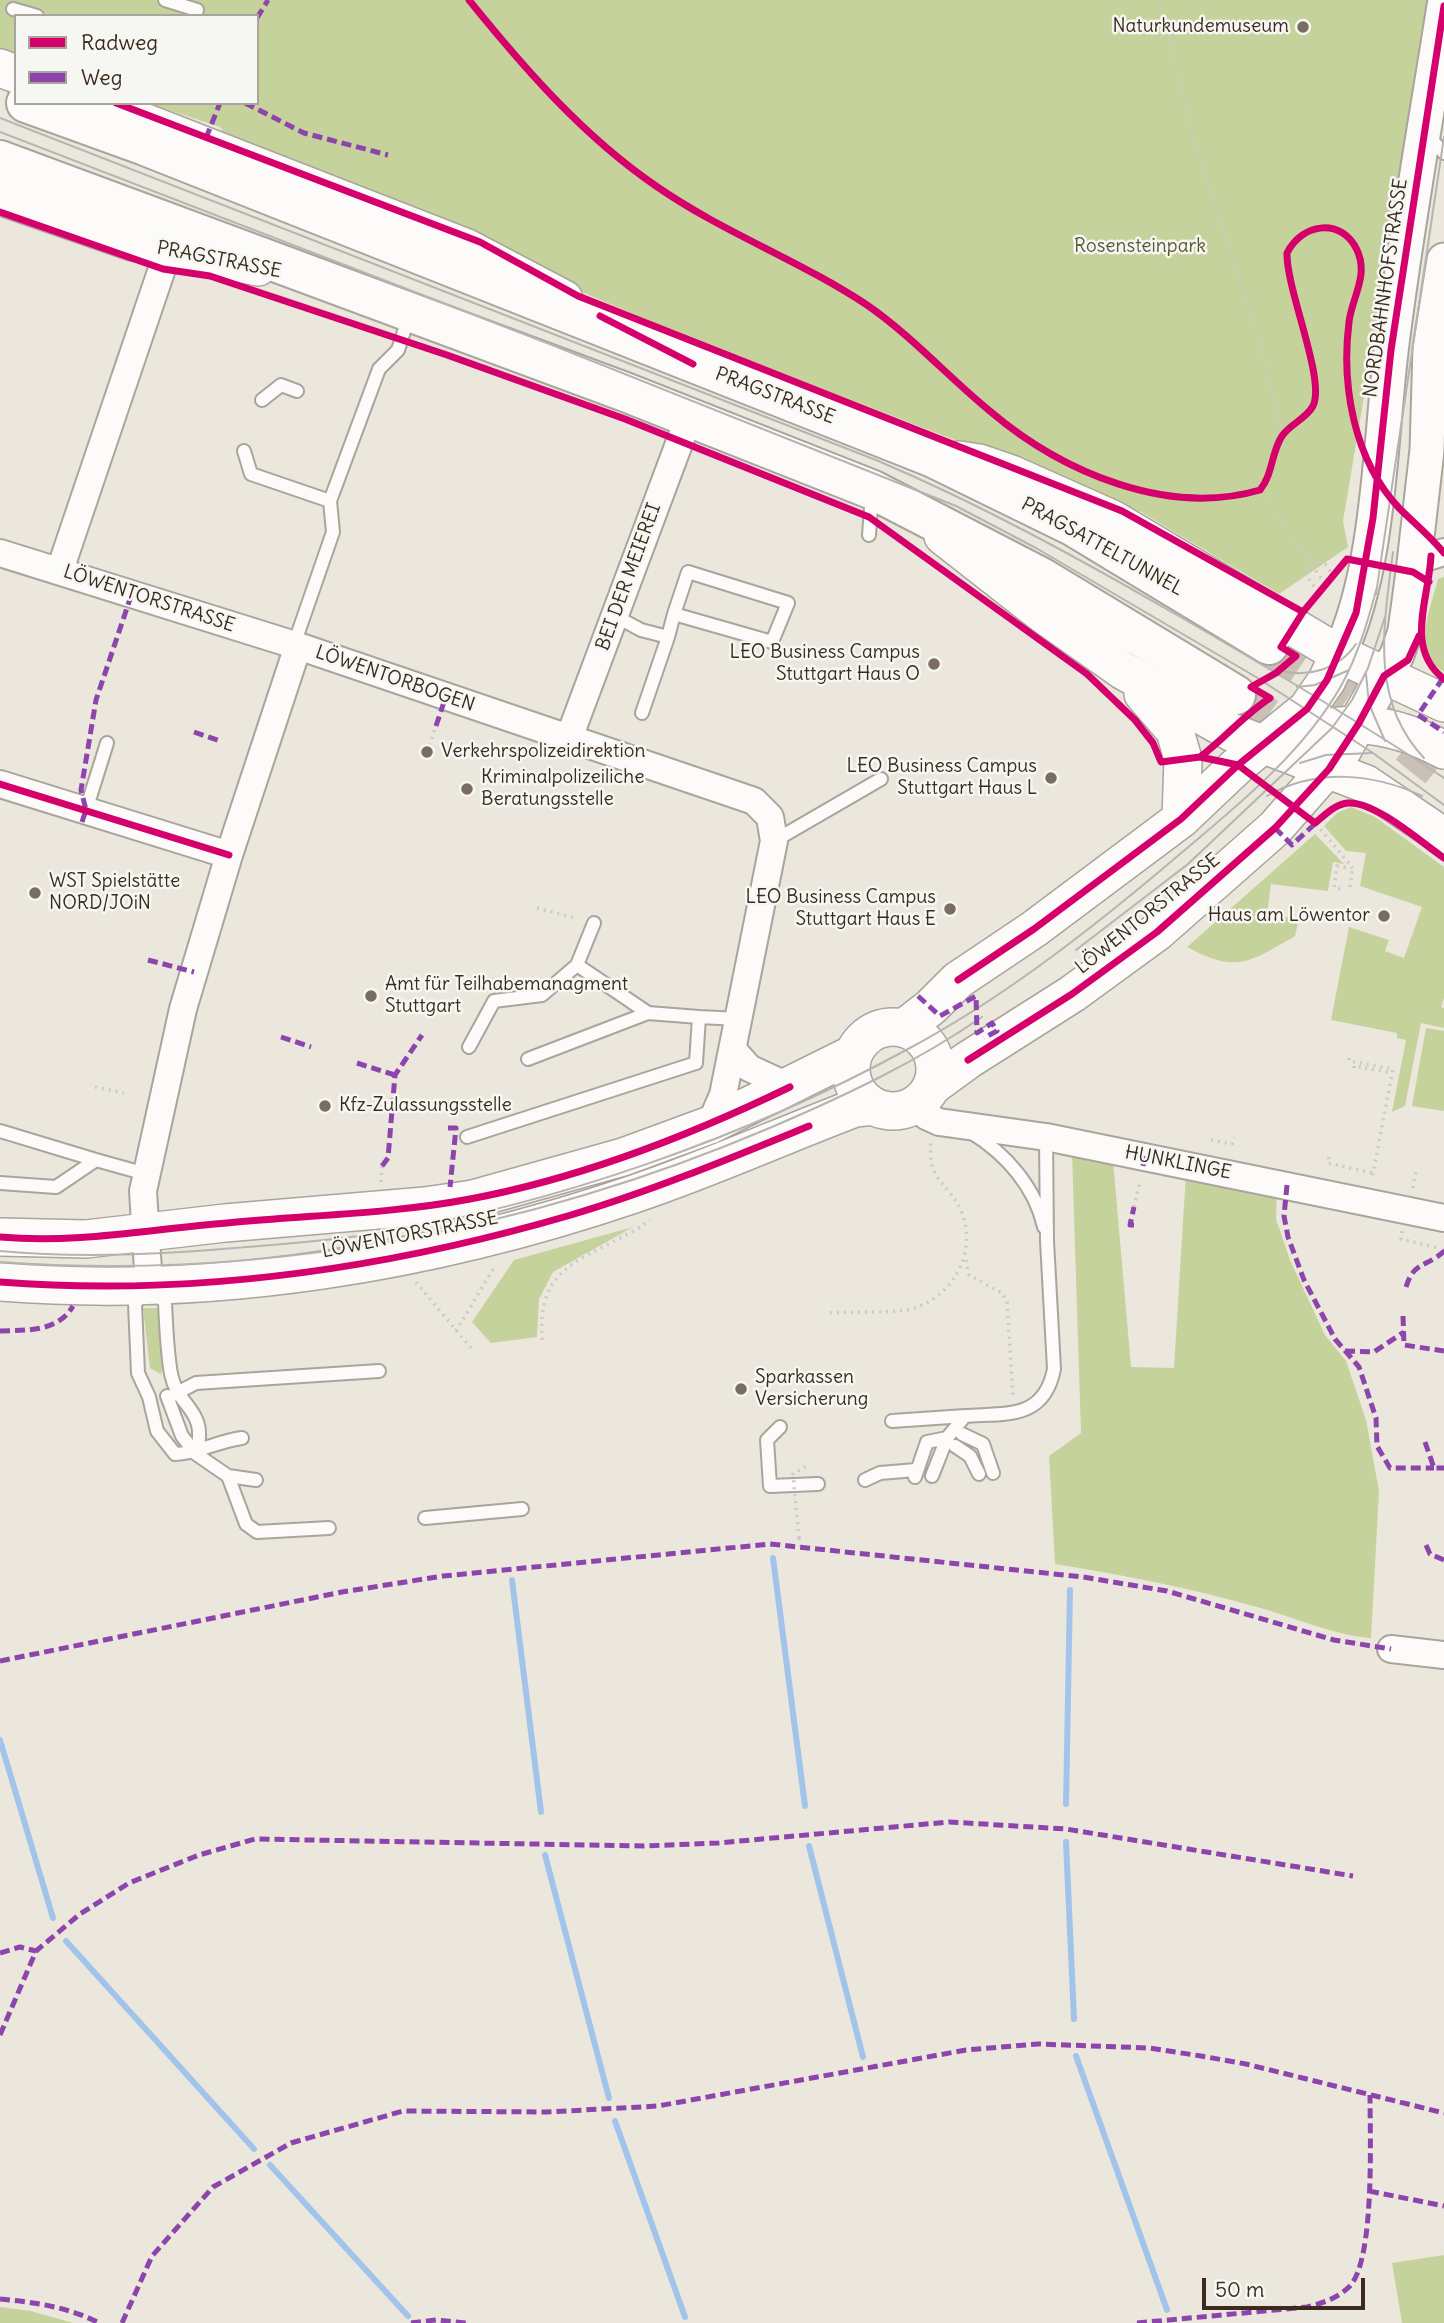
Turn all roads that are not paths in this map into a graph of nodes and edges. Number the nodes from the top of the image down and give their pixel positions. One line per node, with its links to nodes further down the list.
1 (165, 0): 5 (lane)
2 (1444, 6): 8 (street, NORDBAHNHOFSTRASSE)
3 (13, 9): 4 (lane)
4 (30, 14)
5 (196, 14)
6 (32, 105): 15 (main road)
7 (100, 105): 15 (main road, PRAGSTRASSE)
8 (1434, 141): 33 (street, NORDBAHNHOFSTRASSE)
9 (0, 160): 13 (main road)
10 (0, 196): 11 (main road, PRAGSTRASSE)
11 (168, 251): 13 (main road, PRAGSTRASSE); 27 (street)
12 (1444, 260): 26 (street)
13 (325, 280): 14 (main road, PRAGSTRASSE)
14 (410, 312): 18 (main road, PRAGSTRASSE); 22 (lane)
15 (693, 364): 20 (main road, PRAGSTRASSE)
16 (297, 391): 17 (lane)
17 (262, 400)
18 (689, 417): 21 (main road, PRAGSTRASSE); 29 (street, BEI DER MEIEREI)
19 (244, 452): 22 (lane)
20 (931, 457): 31 (main road, PRAGSATTELTUNNEL); 33 (main road, PRAGSTRASSE)
21 (873, 491): 23 (main road, PRAGSTRASSE); 24 (lane)
22 (330, 501): 32 (lane)
23 (908, 507): 34 (main road, PRAGSTRASSE); 36 (main road, PRAGSTRASSE)
24 (869, 535)
25 (0, 553): 27 (street, LÖWENTORSTRASSE)
26 (1434, 553): 35 (street)
27 (60, 570): 32 (street, LÖWENTORSTRASSE)
28 (674, 614): 28 (lane); 30 (lane)
29 (615, 616): 30 (lane); 40 (street, BEI DER MEIEREI)
30 (668, 638): 38 (lane)
31 (1269, 645)
32 (299, 646): 40 (street, LÖWENTORBOGEN); 52 (street, LÖWENTORBOGEN)
33 (1339, 654): 35 (main road, PRAGSTRASSE); 39 (main road); 42 (main road, LÖWENTORSTRASSE)
34 (1122, 670): 42 (main road, PRAGSTRASSE); 49 (main road)
35 (1384, 676): 37 (main road, PRAGSTRASSE); 39 (main road, LÖWENTORSTRASSE)
36 (1236, 695)
37 (1444, 704)
38 (642, 713)
39 (1352, 729): 42 (main road); 43 (main road); 44 (main road, LÖWENTORSTRASSE); 47 (main road)
40 (569, 738): 51 (street, LÖWENTORBOGEN)
41 (107, 743): 48 (lane)
42 (1262, 745): 44 (main road, PRAGSTRASSE); 49 (main road, LÖWENTORSTRASSE)
43 (1444, 750)
44 (1329, 769): 47 (main road, PRAGSTRASSE); 64 (main road, LÖWENTORSTRASSE)
45 (881, 779): 51 (lane)
46 (0, 783): 48 (street)
47 (1366, 784): 50 (main road, PRAGSTRASSE)
48 (86, 810): 52 (street)
49 (1181, 819): 58 (main road, LÖWENTORSTRASSE)
50 (1444, 838)
51 (774, 841): 57 (street)
52 (229, 855): 72 (street, LÖWENTORBOGEN)
53 (594, 923): 54 (lane)
54 (577, 965): 55 (lane); 59 (lane)
55 (648, 1013): 56 (lane); 62 (lane)
56 (699, 1017): 57 (lane); 69 (lane)
57 (739, 1019): 60 (street)
58 (904, 1028): 61 (main road, LÖWENTORSTRASSE); 64 (main road)
59 (469, 1047)
60 (733, 1050): 63 (street); 66 (street)
61 (853, 1054): 63 (main road, LÖWENTORSTRASSE); 65 (main road)
62 (528, 1059)
63 (790, 1087): 66 (main road, LÖWENTORSTRASSE)
64 (924, 1095): 65 (main road, LÖWENTORSTRASSE); 67 (street, HUNKLINGE)
65 (873, 1106): 79 (main road, LÖWENTORSTRASSE)
66 (710, 1125): 75 (main road, LÖWENTORSTRASSE)
67 (962, 1126): 70 (street, HUNKLINGE); 77 (lane)
68 (0, 1131): 71 (lane)
69 (467, 1137)
70 (1046, 1137): 74 (street, HUNKLINGE); 77 (lane)
71 (96, 1160): 72 (lane); 73 (lane)
72 (146, 1174): 75 (street, LÖWENTORBOGEN)
73 (0, 1183)
74 (1444, 1218)
75 (144, 1231): 76 (main road, LÖWENTORSTRASSE); 79 (street, LÖWENTORBOGEN)
76 (0, 1237)
77 (1047, 1241): 83 (lane)
78 (0, 1282): 79 (main road, LÖWENTORSTRASSE)
79 (149, 1286): 81 (lane); 82 (lane)
80 (379, 1371): 81 (lane)
81 (172, 1395): 82 (lane); 89 (lane); 89 (lane)
82 (149, 1397): 89 (lane)
83 (965, 1416): 84 (lane); 88 (lane)
84 (892, 1421)
85 (780, 1427): 96 (lane)
86 (962, 1434): 91 (lane)
87 (242, 1438): 89 (lane)
88 (951, 1442): 90 (lane); 93 (lane); 95 (lane)
89 (196, 1454): 92 (lane)
90 (979, 1474)
91 (993, 1474)
92 (228, 1476): 94 (lane); 99 (lane)
93 (932, 1476)
94 (256, 1480)
95 (865, 1480)
96 (818, 1484)
97 (522, 1509): 98 (lane)
98 (425, 1518)
99 (329, 1528)
100 (1391, 1648): 101 (street)
101 (1444, 1655)

